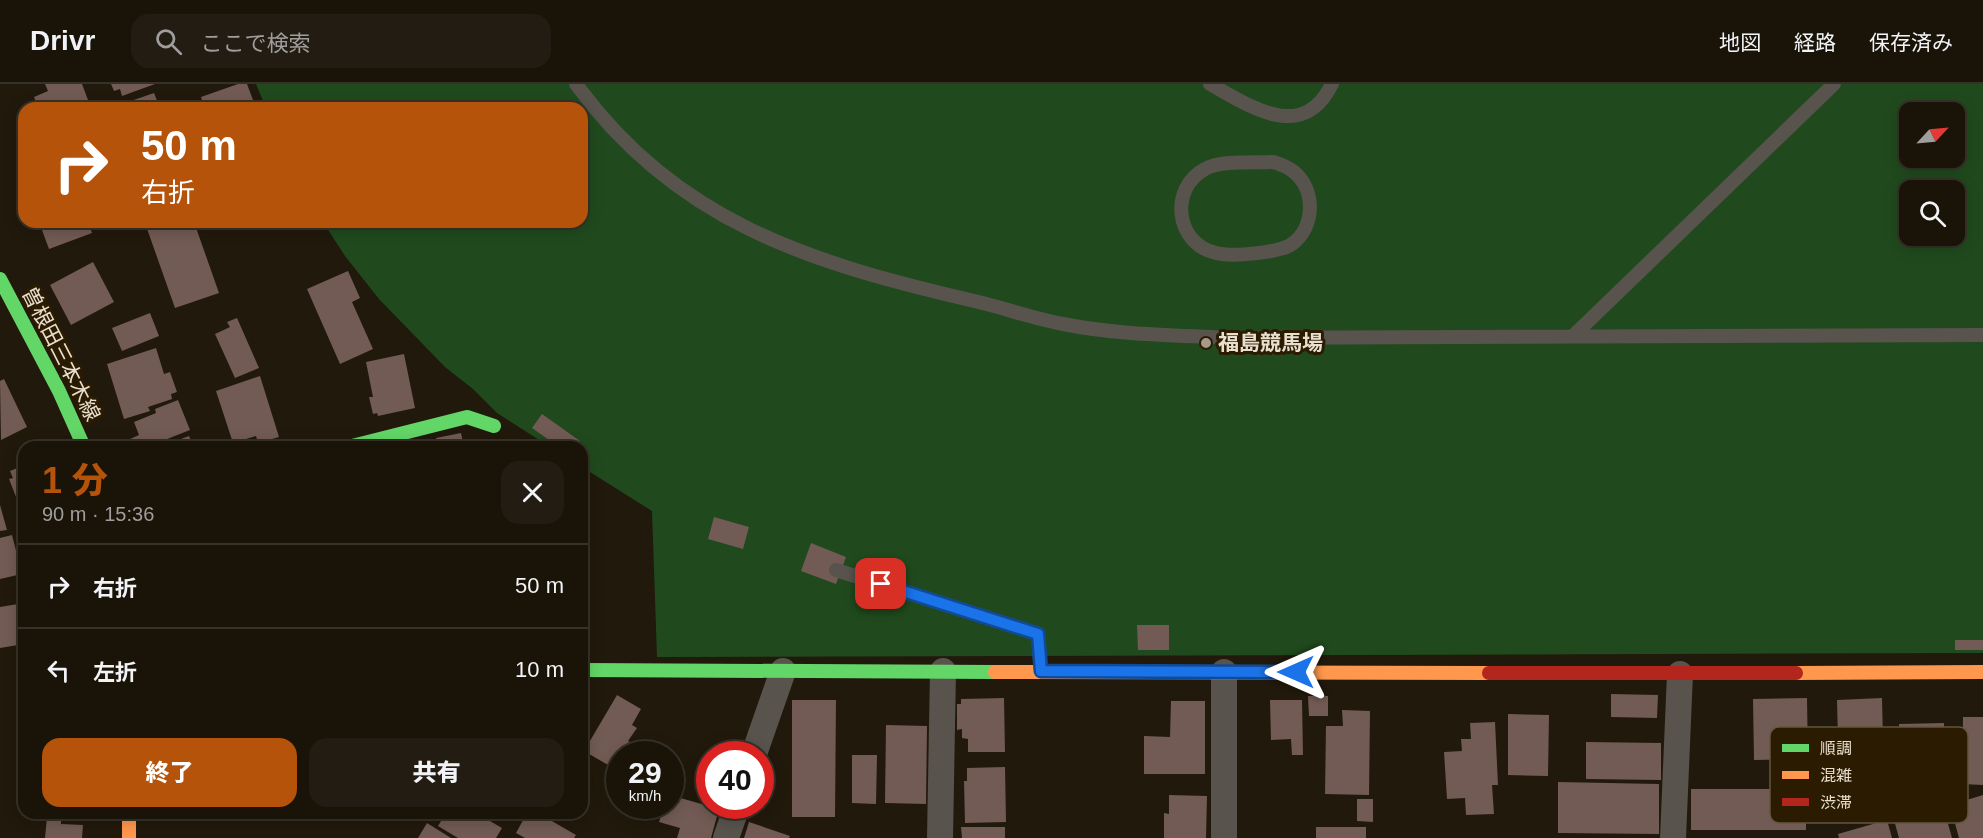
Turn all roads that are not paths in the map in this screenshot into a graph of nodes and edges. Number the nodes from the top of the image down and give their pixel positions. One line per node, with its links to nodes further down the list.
1 (576, 84): 8 (lane)
2 (1210, 84): 3 (lane)
3 (1332, 84)
4 (1834, 84): 8 (lane)
5 (1228, 254): 5 (lane)
6 (0, 279): 10 (street, 曽根田三本木線)
7 (1983, 335): 8 (lane)
8 (1573, 336)
9 (494, 426): 11 (street)
10 (81, 441)
11 (372, 441)
12 (836, 570): 16 (lane)
13 (588, 670): 14 (street)
14 (783, 671): 15 (street); 20 (street)
15 (943, 671): 16 (street); 25 (street)
16 (1041, 671): 17 (street)
17 (1224, 672): 19 (street); 26 (street)
18 (1983, 672): 19 (street)
19 (1680, 674): 27 (street)
20 (759, 741)
21 (129, 819): 23 (street)
22 (733, 819): 24 (street)
23 (129, 838)
24 (726, 838)
25 (940, 838)
26 (1224, 838)
27 (1673, 838)

